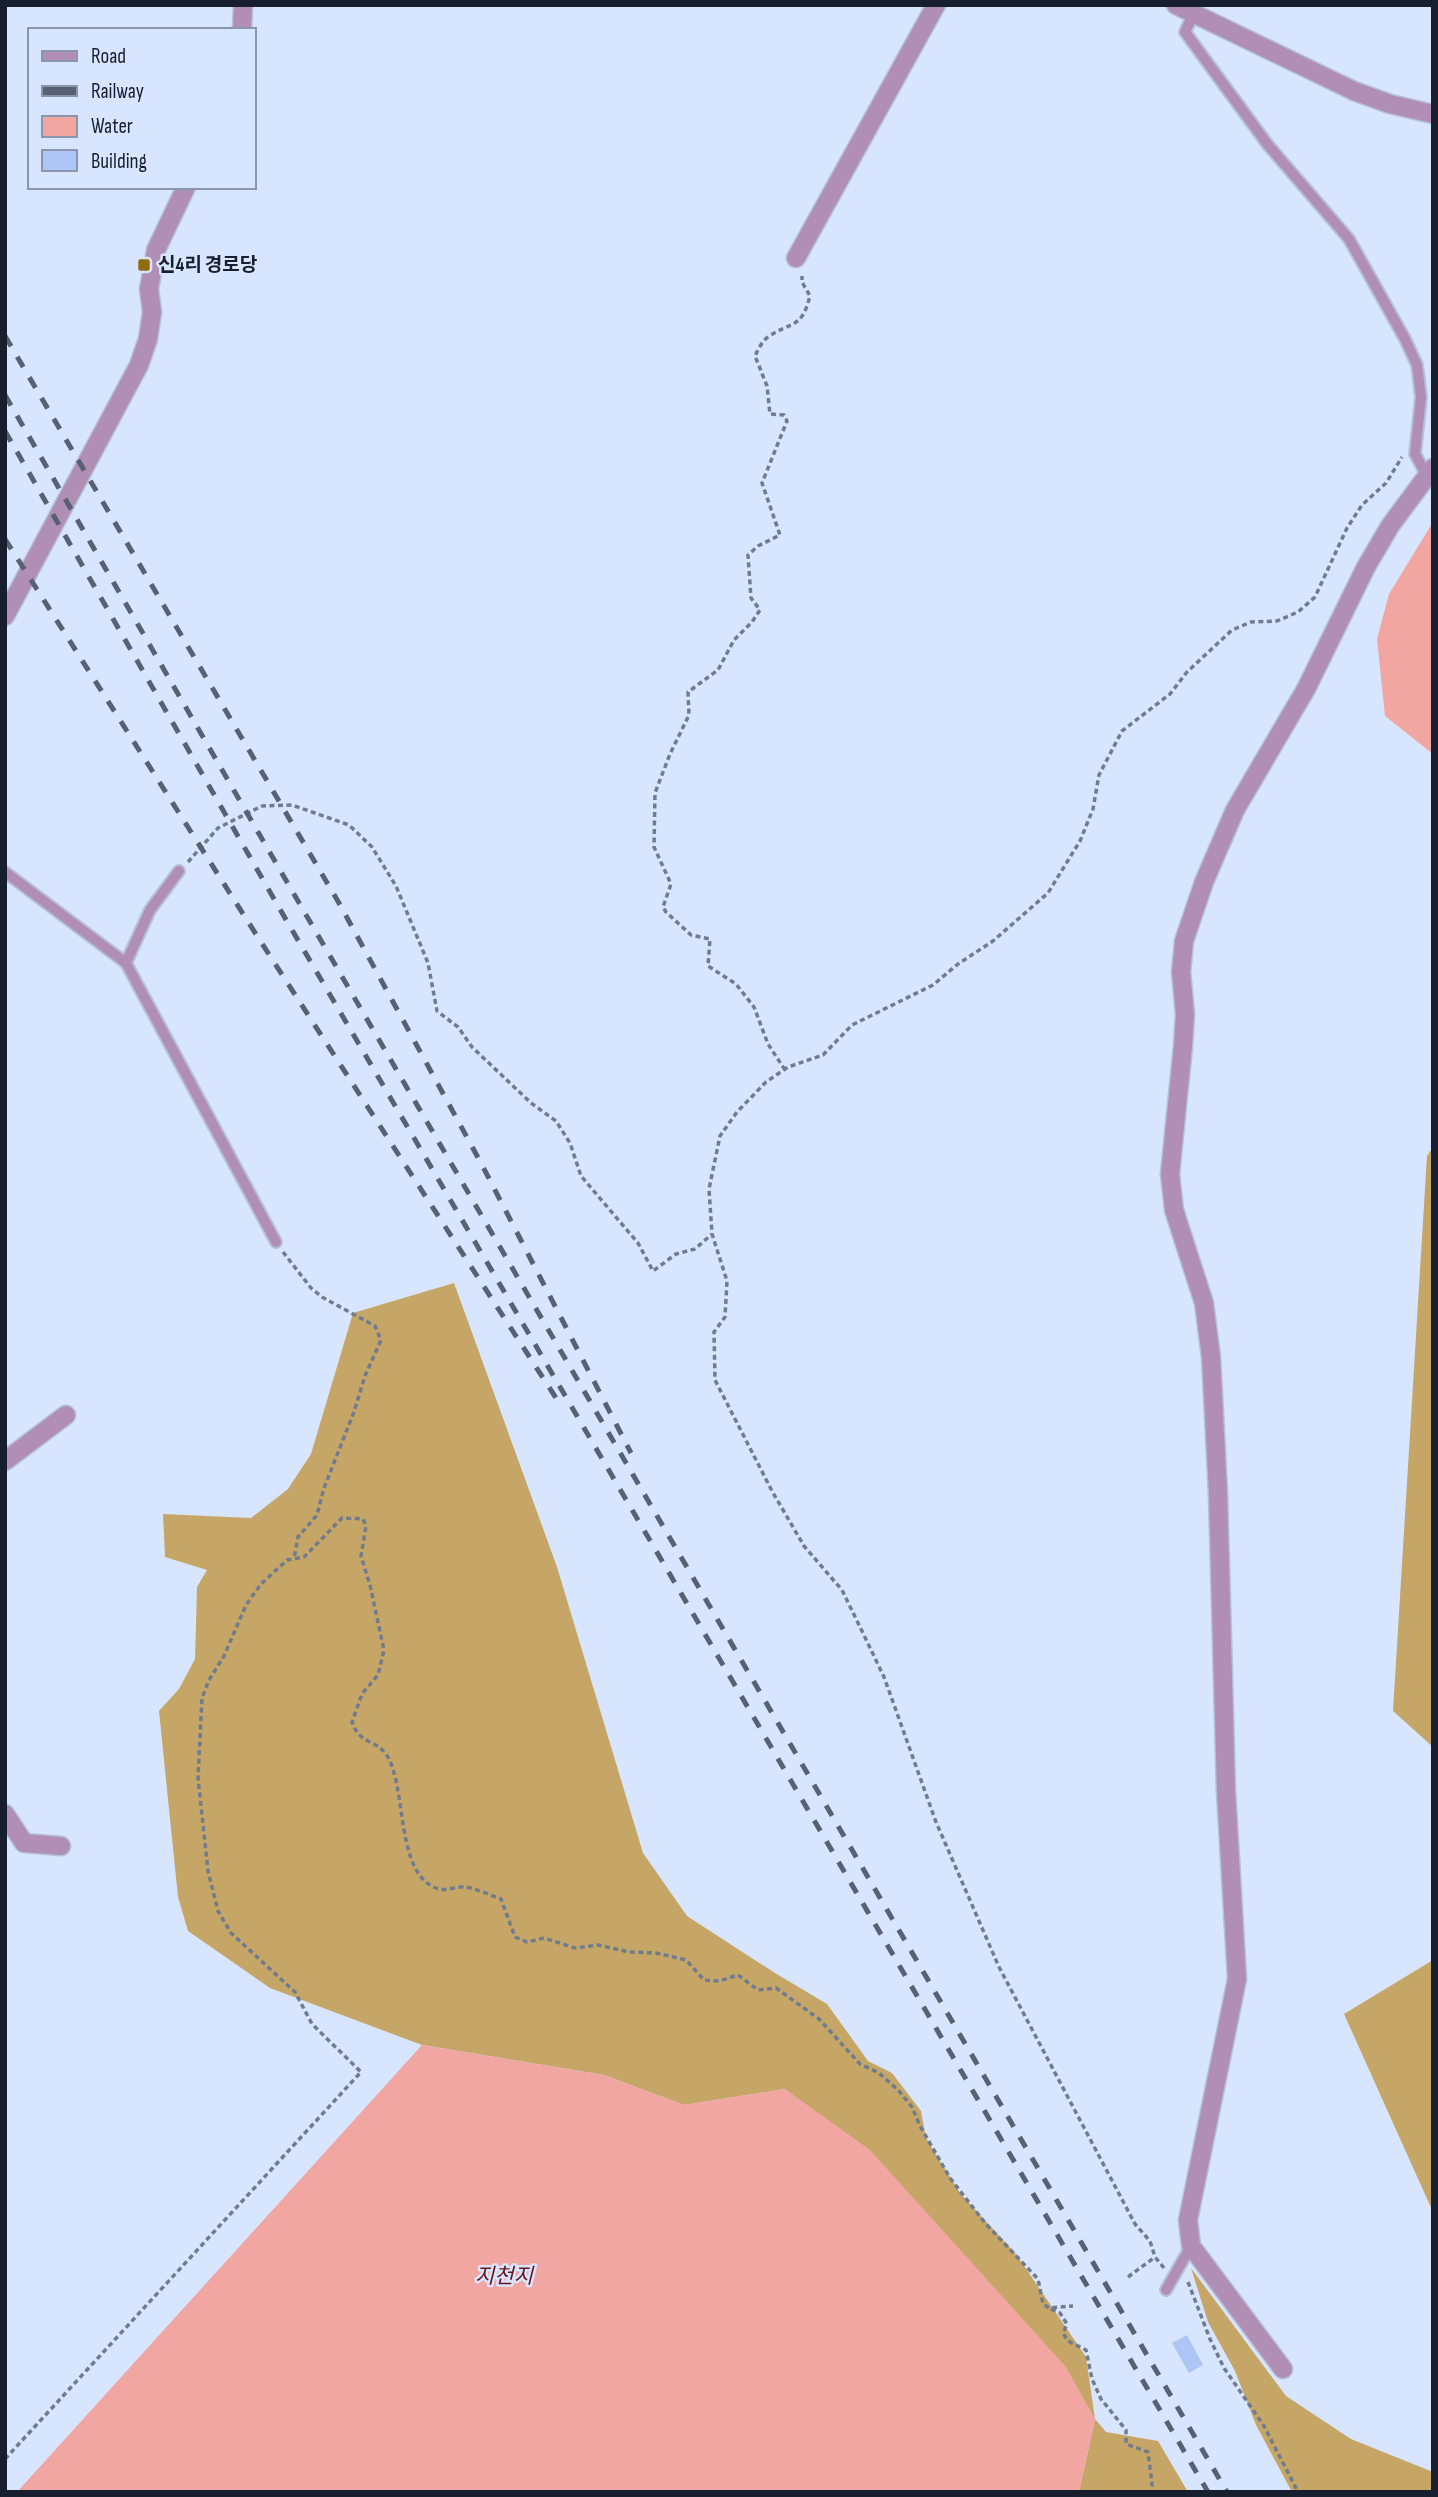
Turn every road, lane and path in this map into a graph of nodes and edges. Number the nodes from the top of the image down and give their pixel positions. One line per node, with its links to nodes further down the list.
1 (243, 5): 5 (street)
2 (936, 5): 8 (street)
3 (1176, 5): 4 (street)
4 (1193, 15): 6 (street); 9 (lane)
5 (242, 28)
6 (1433, 114)
7 (185, 189): 11 (street)
8 (796, 257): 15 (path)
9 (1417, 435): 10 (lane); 15 (path)
10 (1430, 472): 23 (street)
11 (5, 616)
12 (178, 871): 14 (lane); 16 (path)
13 (5, 872): 14 (lane)
14 (126, 963): 17 (lane)
15 (785, 1070): 16 (path)
16 (712, 1234): 24 (path)
17 (276, 1242): 20 (path)
18 (66, 1415): 19 (street)
19 (5, 1461)
20 (294, 1559): 29 (path); 31 (path)
21 (5, 1814): 22 (street)
22 (61, 1846)
23 (1191, 2246): 25 (lane); 30 (street)
24 (1155, 2257): 25 (path); 26 (path)
25 (1178, 2269): 27 (lane); 33 (path)
26 (1128, 2277)
27 (1166, 2290)
28 (1073, 2306): 29 (path)
29 (1049, 2308): 32 (path)
30 (1283, 2369)
31 (5, 2459)
32 (1153, 2492)
33 (1298, 2492)

